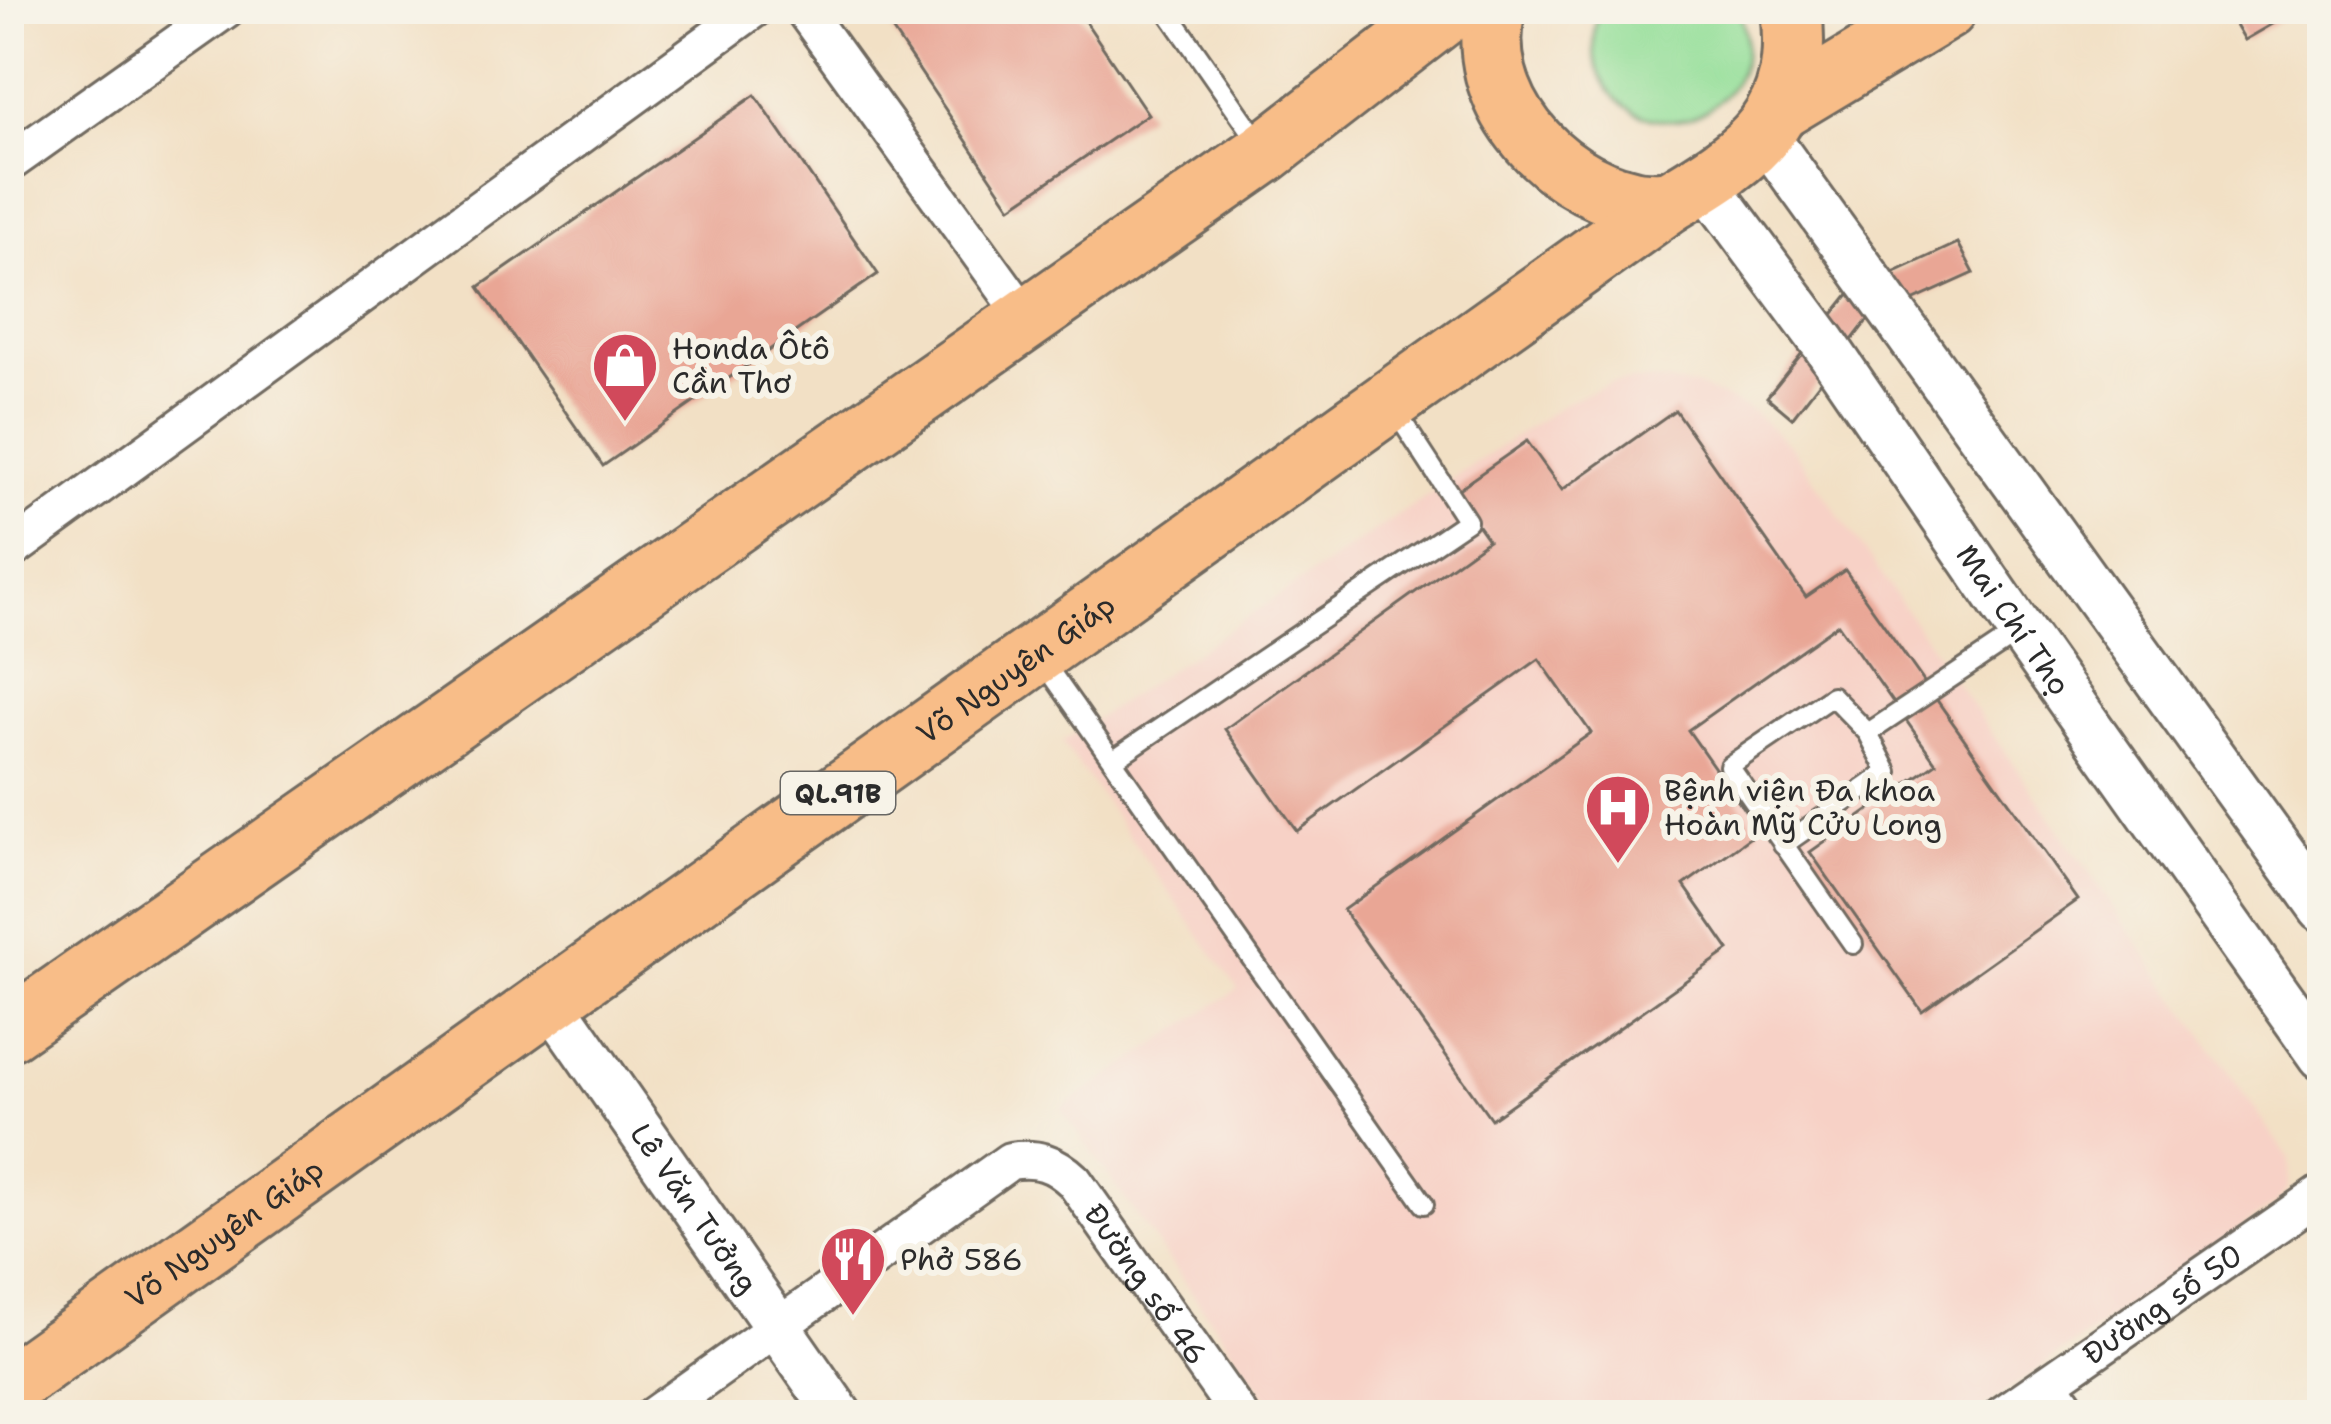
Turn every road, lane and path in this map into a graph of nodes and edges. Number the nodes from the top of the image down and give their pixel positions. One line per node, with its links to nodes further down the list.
1 (226, 9): 11 (street)
2 (754, 9): 15 (street)
3 (803, 9): 13 (street)
4 (1166, 9): 10 (lane)
5 (1451, 9): 10 (highway)
6 (1495, 9): 12 (highway)
7 (1791, 9): 9 (highway)
8 (1946, 9): 9 (highway, QL.91B)
9 (1773, 120): 12 (highway, QL.91B); 21 (street)
10 (1266, 152): 13 (highway)
11 (9, 163)
12 (1686, 192): 14 (highway, Võ Nguyên Giáp / QL.91B); 16 (street, Mai Chí Thọ)
13 (1027, 319): 24 (highway)
14 (1389, 402): 17 (highway, Võ Nguyên Giáp / QL.91B); 19 (lane)
15 (9, 552)
16 (2021, 631): 18 (lane); 25 (street, Mai Chí Thọ)
17 (1036, 651): 19 (lane); 23 (highway, Võ Nguyên Giáp / QL.91B)
18 (1868, 733): 20 (lane); 20 (lane)
19 (1113, 760): 27 (lane)
20 (1783, 845): 22 (lane)
21 (2322, 908)
22 (1853, 944)
23 (549, 999): 28 (street, Lê Văn Tưởng); 30 (highway, Võ Nguyên Giáp / QL.91B)
24 (9, 1030)
25 (2322, 1056)
26 (2322, 1193): 29 (street, Đường số 50)
27 (1424, 1204)
28 (779, 1329): 31 (street); 32 (street, Lê Văn Tưởng); 33 (street, Đường số 46)
29 (2049, 1383): 34 (street, Đường số 50); 35 (street)
30 (9, 1386)
31 (654, 1415)
32 (839, 1415)
33 (1238, 1415)
34 (2002, 1415)
35 (2072, 1415)

